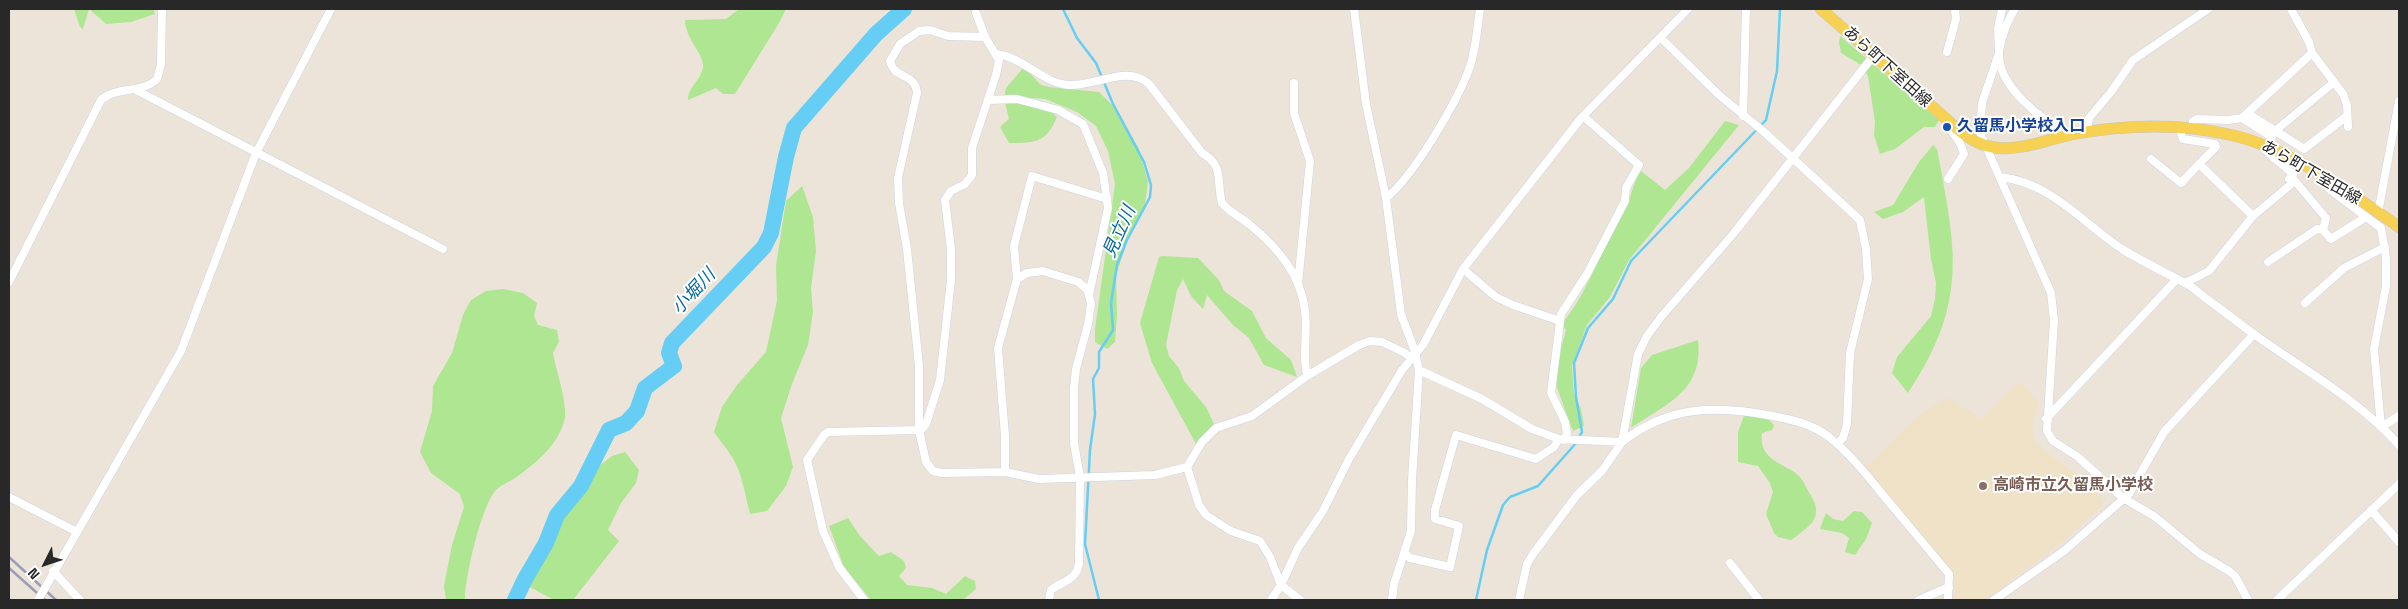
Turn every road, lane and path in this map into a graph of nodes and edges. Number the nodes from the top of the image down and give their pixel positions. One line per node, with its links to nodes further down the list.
1 (162, 9): 23 (street)
2 (331, 9): 39 (street)
3 (1354, 9): 47 (street)
4 (1480, 9): 47 (street)
5 (1688, 9): 15 (street)
6 (1746, 9): 28 (street)
7 (1955, 9): 16 (street)
8 (2002, 9): 17 (street)
9 (2015, 9): 17 (street)
10 (2208, 9): 35 (street)
11 (2291, 9): 18 (street)
12 (1826, 10): 20 (main road, あら町下室田線)
13 (976, 13): 14 (street)
14 (986, 37): 19 (street); 73 (street)
15 (1661, 38): 27 (street); 28 (street)
16 (1947, 52)
17 (1999, 53): 36 (street); 37 (street)
18 (2312, 53): 22 (street); 26 (street)
19 (997, 54): 24 (street); 62 (street)
20 (1874, 55): 30 (main road, あら町下室田線); 40 (street)
21 (1294, 83): 62 (street)
22 (2333, 83): 29 (street); 34 (street)
23 (134, 89): 39 (street); 60 (street)
24 (988, 100): 48 (street); 73 (street)
25 (2399, 101): 49 (street)
26 (2244, 115): 33 (street); 34 (street); 38 (street)
27 (1583, 116): 57 (street); 65 (street)
28 (1743, 116): 40 (street)
29 (2347, 116): 31 (street); 34 (street)
30 (1953, 125): 37 (main road, あら町下室田線); 44 (street)
31 (2348, 127)
32 (2179, 128): 33 (main road, あら町下室田線); 35 (main road, あら町下室田線); 42 (street)
33 (2192, 129): 38 (main road, あら町下室田線)
34 (2276, 131)
35 (2087, 133): 36 (main road, あら町下室田線)
36 (2073, 134): 37 (main road, あら町下室田線)
37 (1986, 146): 43 (street)
38 (2266, 146): 45 (street); 46 (main road, あら町下室田線)
39 (256, 153): 55 (street); 85 (street)
40 (1793, 158): 75 (street); 76 (street)
41 (2151, 159): 42 (street)
42 (2199, 164): 50 (street)
43 (2000, 177): 59 (street); 71 (street)
44 (1948, 179)
45 (2289, 179)
46 (2330, 182): 49 (main road, あら町下室田線); 51 (street)
47 (1386, 198): 67 (street)
48 (1107, 199): 58 (street); 63 (street)
49 (2378, 212): 52 (main road, あら町下室田線)
50 (2253, 216): 53 (street); 61 (street)
51 (2366, 217): 53 (street); 54 (street)
52 (2399, 227)
53 (2323, 230): 56 (street)
54 (2385, 247): 64 (street); 72 (street)
55 (443, 249)
56 (2268, 262)
57 (1464, 269): 65 (street); 67 (street)
58 (1017, 279): 63 (street); 79 (street)
59 (2176, 280): 61 (street); 71 (street)
60 (9, 282)
61 (2185, 283): 66 (street)
62 (1298, 284): 69 (street)
63 (1089, 295): 80 (street)
64 (2305, 303)
65 (1560, 321): 74 (street)
66 (2254, 334): 72 (street); 83 (street)
67 (1414, 357): 68 (street); 69 (street); 90 (street)
68 (1419, 370): 74 (street); 87 (street)
69 (1307, 376): 78 (street)
70 (2399, 416): 72 (street)
71 (2046, 419): 83 (street)
72 (2382, 427): 77 (street)
73 (919, 430): 79 (street); 94 (street)
74 (1561, 440): 75 (street); 87 (street)
75 (1622, 442): 76 (street); 99 (street)
76 (1837, 444): 91 (street)
77 (2399, 445)
78 (1187, 468): 80 (street); 90 (street)
79 (1005, 472): 80 (street)
80 (1085, 477): 95 (street)
81 (2399, 484): 84 (street)
82 (9, 497): 85 (street)
83 (2124, 498): 103 (street); 104 (street)
84 (2371, 510): 86 (street); 105 (street)
85 (77, 532): 89 (street)
86 (2399, 542)
87 (1405, 552): 98 (street)
88 (1730, 563): 100 (street)
89 (52, 571): 92 (street, bridge); 93 (street)
90 (1281, 585): 96 (street); 97 (street)
91 (1949, 587): 101 (street); 102 (street)
92 (38, 600)
93 (80, 600)
94 (864, 600)
95 (1049, 600)
96 (1271, 600)
97 (1300, 600)
98 (1392, 600)
99 (1519, 600)
100 (1759, 600)
101 (1919, 600)
102 (1948, 600)
103 (1994, 600)
104 (2248, 600)
105 (2277, 600)

